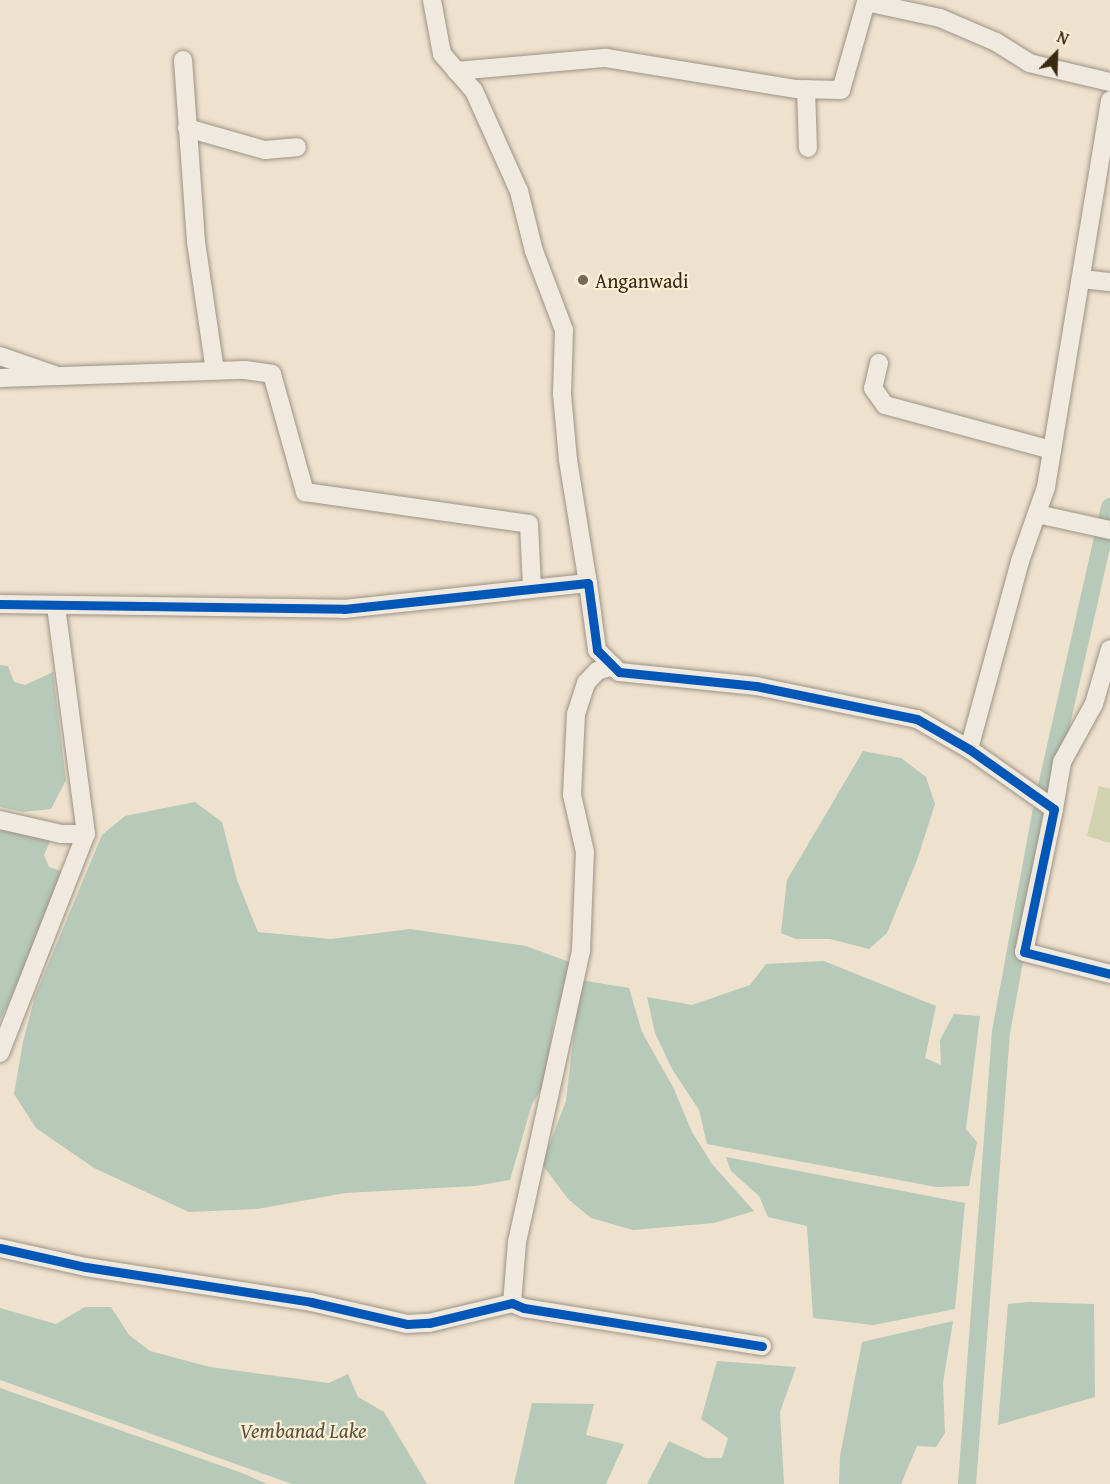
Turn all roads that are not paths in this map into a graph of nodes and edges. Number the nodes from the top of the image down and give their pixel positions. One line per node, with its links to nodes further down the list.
1 (432, 0): 3 (street)
2 (183, 60): 7 (street)
3 (456, 71): 5 (street); 20 (street)
4 (1110, 82): 5 (street)
5 (806, 89): 9 (street)
6 (1110, 100): 10 (street)
7 (187, 128): 8 (street); 14 (street)
8 (297, 147)
9 (808, 148)
10 (1081, 279): 11 (street); 17 (street)
11 (1110, 282)
12 (0, 356): 15 (street)
13 (879, 363): 17 (street)
14 (215, 371): 15 (street); 21 (street)
15 (59, 377): 16 (street)
16 (0, 378)
17 (1052, 450): 18 (street)
18 (1037, 514): 19 (street); 26 (street)
19 (1103, 528)
20 (588, 583): 21 (street); 25 (street)
21 (532, 588): 23 (street)
22 (0, 604): 23 (street)
23 (56, 607): 29 (street)
24 (1110, 649): 27 (street)
25 (613, 666): 26 (street); 33 (street)
26 (969, 749): 27 (street)
27 (1054, 809): 30 (street)
28 (0, 820): 29 (street)
29 (86, 834): 31 (street)
30 (1110, 974)
31 (0, 1053)
32 (0, 1248): 33 (street)
33 (512, 1303): 34 (street)
34 (762, 1346)

